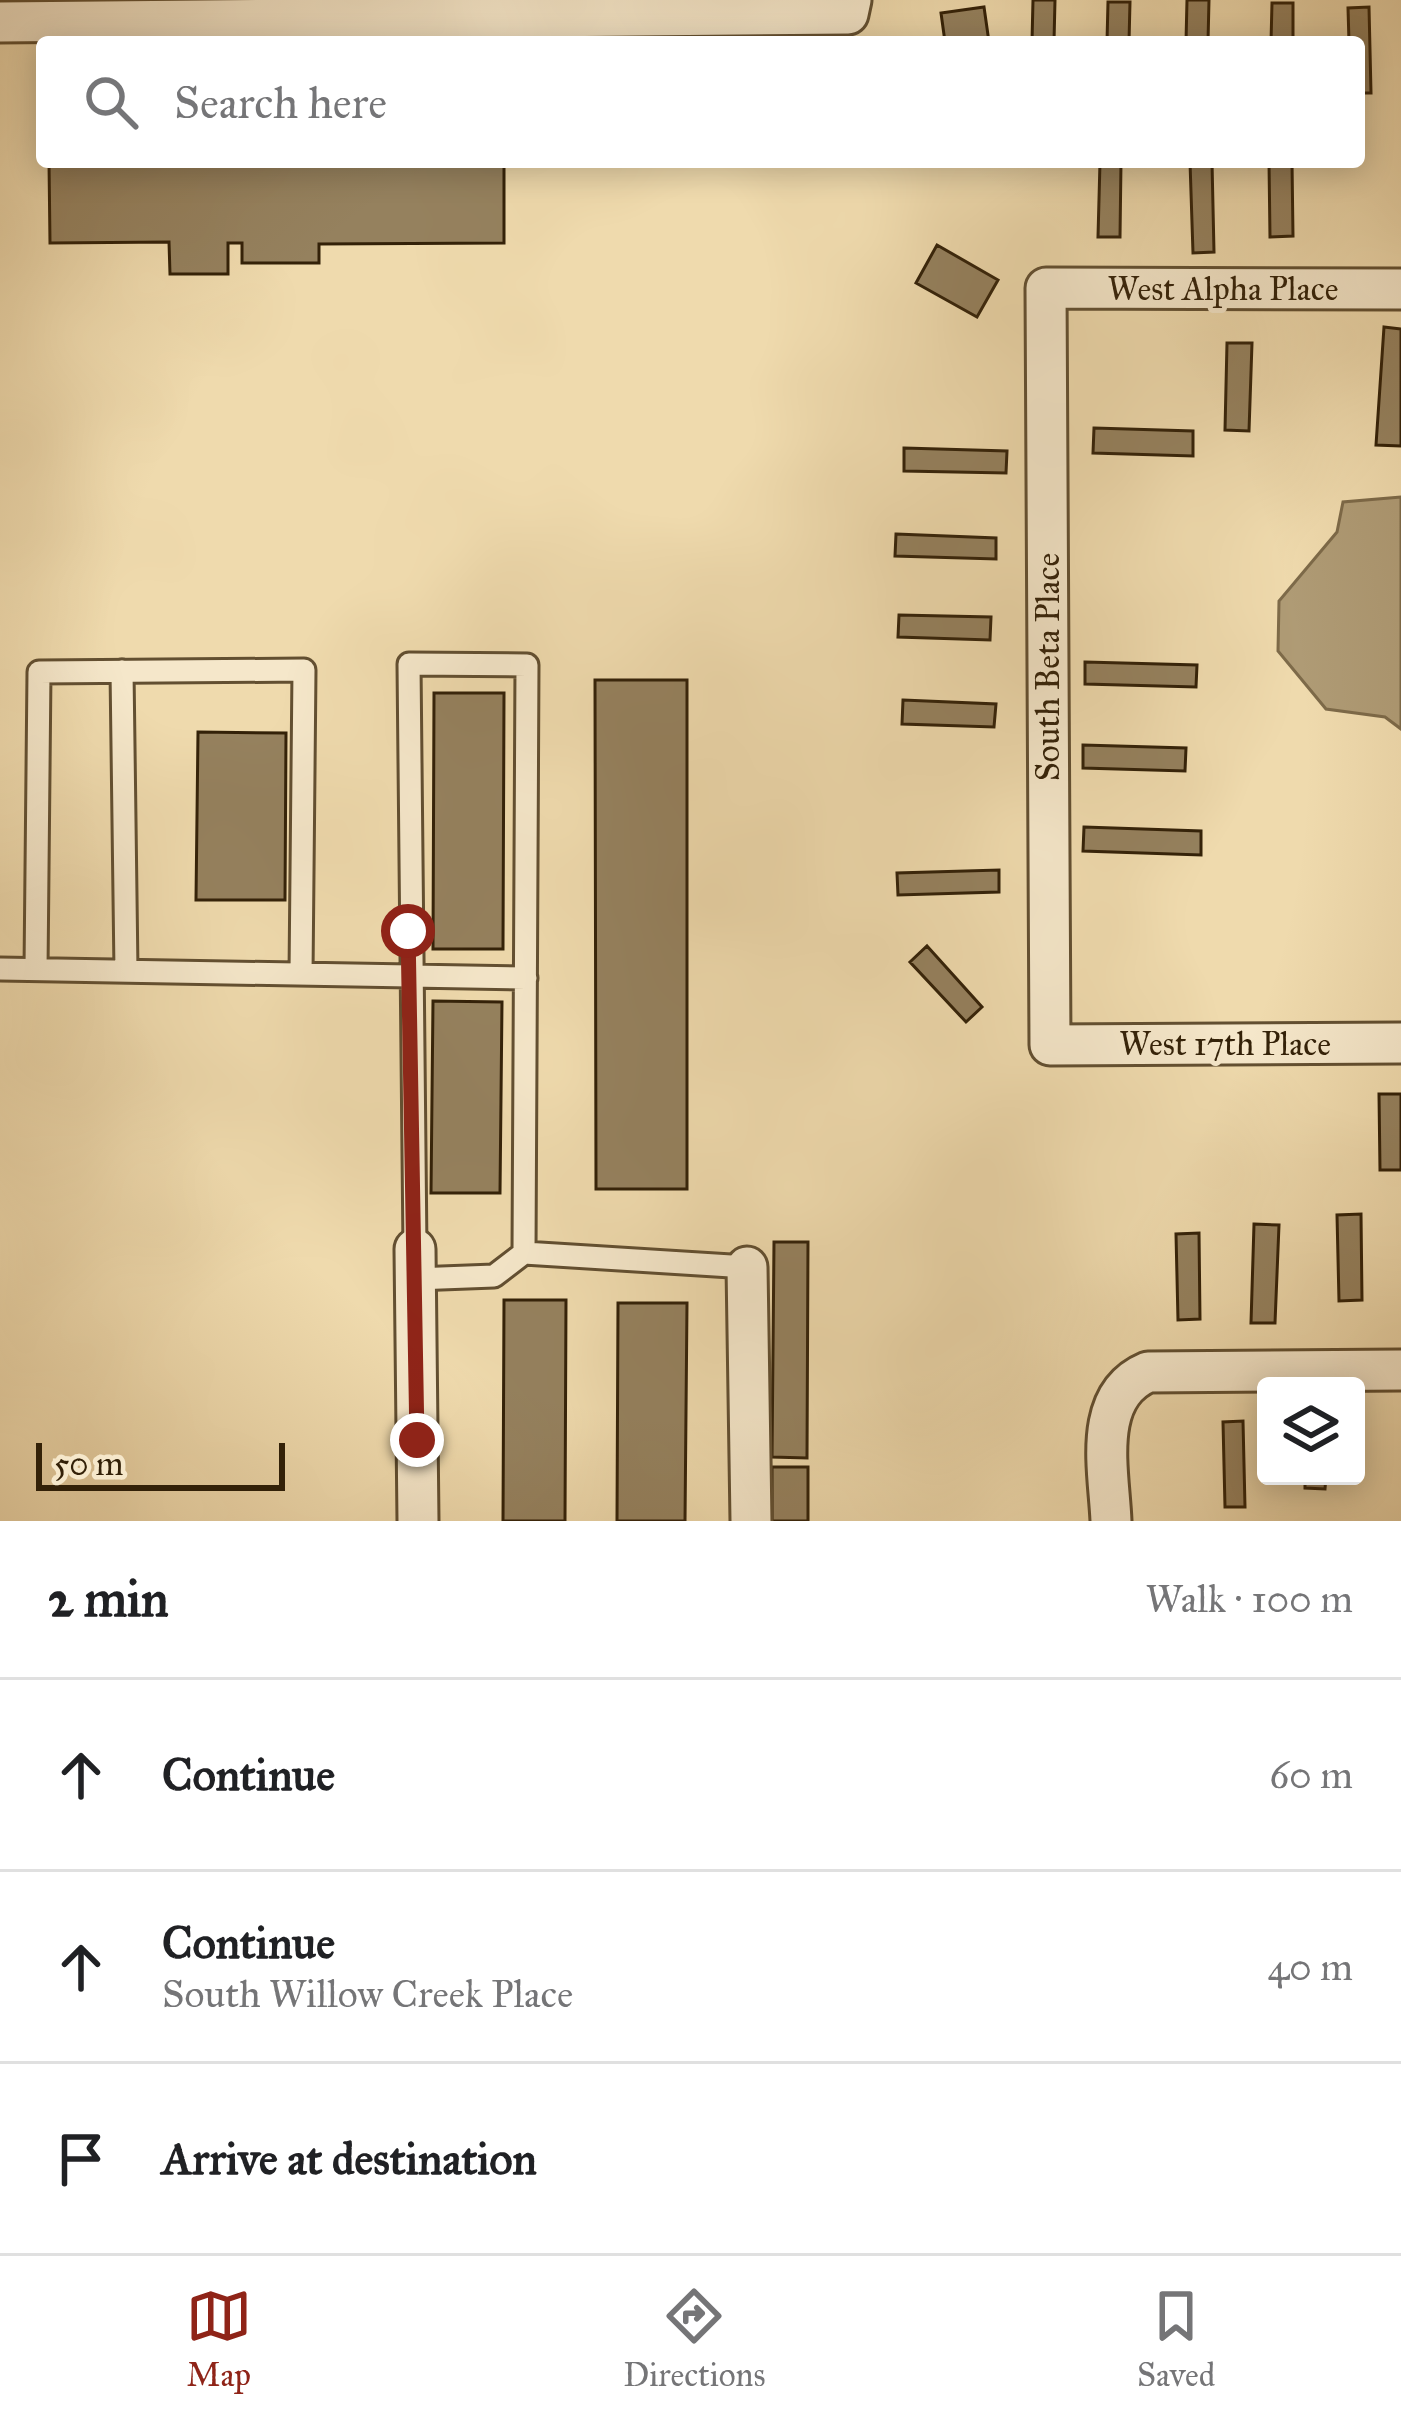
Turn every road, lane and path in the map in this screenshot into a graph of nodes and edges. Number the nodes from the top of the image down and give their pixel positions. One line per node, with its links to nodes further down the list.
1 (851, 0): 2 (street)
2 (539, 8): 3 (street)
3 (0, 22)
4 (1046, 288): 5 (street, West Alpha Place); 14 (street, South Beta Place)
5 (1401, 289)
6 (122, 671): 8 (lane); 9 (lane); 10 (lane)
7 (0, 968): 8 (lane)
8 (36, 969): 9 (lane)
9 (126, 970): 10 (lane)
10 (301, 974): 11 (lane)
11 (408, 976): 12 (lane); 12 (lane); 16 (lane)
12 (526, 978): 15 (lane)
13 (1401, 1043): 14 (street, West 17th Place)
14 (1050, 1046)
15 (524, 1253): 16 (lane); 17 (lane)
16 (415, 1264): 19 (street)
17 (747, 1267): 20 (street)
18 (1401, 1370): 21 (street)
19 (418, 1521)
20 (751, 1521)
21 (1111, 1521)

